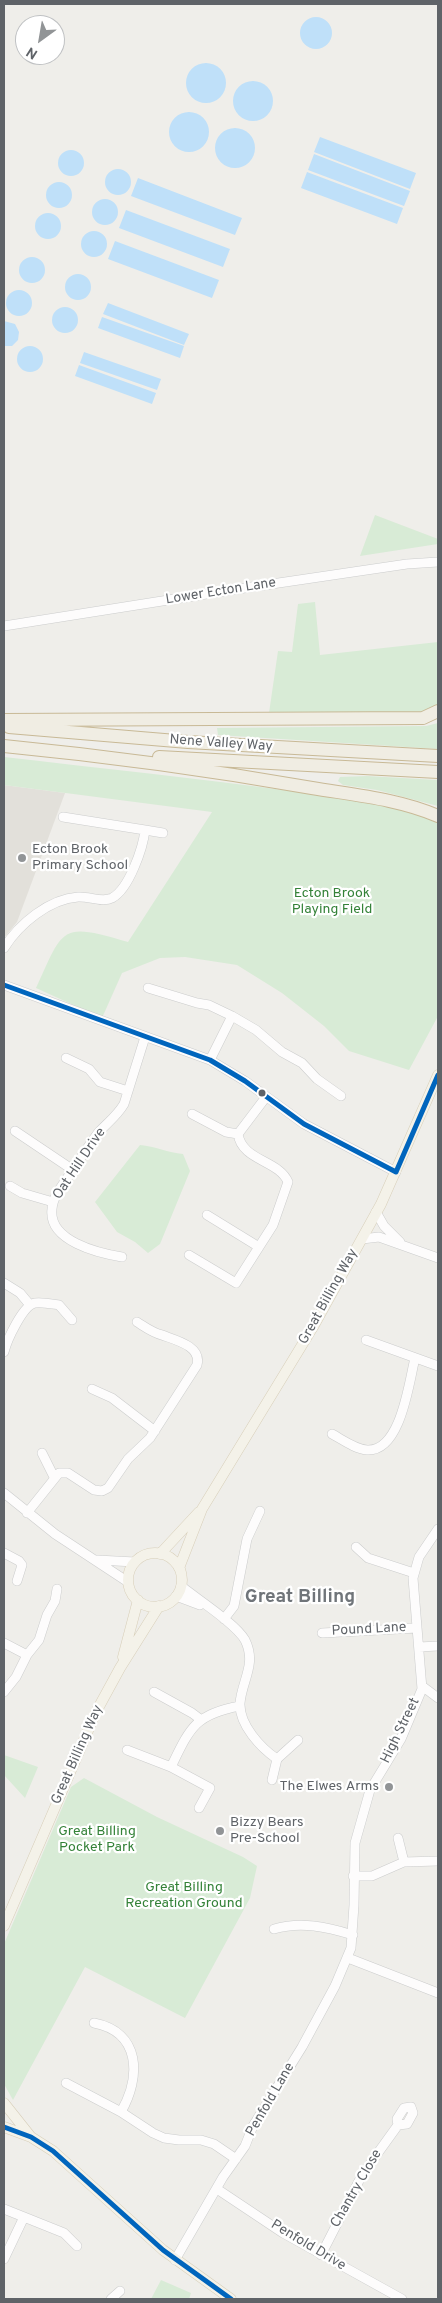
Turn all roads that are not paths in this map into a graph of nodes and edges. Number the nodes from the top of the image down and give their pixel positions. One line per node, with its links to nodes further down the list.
1 (438, 562): 2 (street, Lower Ecton Lane)
2 (4, 626)
3 (438, 711): 4 (highway)
4 (4, 720)
5 (4, 726): 8 (highway, Nene Valley Way)
6 (4, 746): 7 (highway)
7 (71, 753): 9 (highway, Nene Valley Way); 11 (highway)
8 (438, 756)
9 (438, 772)
10 (63, 816): 12 (street)
11 (438, 816)
12 (145, 830): 13 (street); 14 (street)
13 (163, 833)
14 (4, 948)
15 (4, 985): 18 (street)
16 (148, 988): 17 (street)
17 (232, 1016): 20 (street); 23 (street)
18 (145, 1037): 20 (street); 22 (street, Oat Hill Drive)
19 (66, 1058): 22 (street)
20 (210, 1060): 24 (street)
21 (438, 1075): 29 (main road, Great Billing Way)
22 (128, 1091): 28 (street, Oat Hill Drive)
23 (341, 1096)
24 (266, 1097): 27 (street); 29 (street)
25 (192, 1114): 27 (street)
26 (15, 1131): 28 (street)
27 (238, 1134): 36 (street)
28 (73, 1170): 31 (street, Oat Hill Drive)
29 (396, 1172): 32 (main road, Great Billing Way)
30 (10, 1186): 31 (street)
31 (53, 1202): 38 (street, Oat Hill Drive)
32 (376, 1212): 34 (main road, Great Billing Way); 35 (street)
33 (207, 1215): 36 (street)
34 (362, 1239): 35 (street); 55 (main road, Great Billing Way)
35 (400, 1242): 39 (street)
36 (259, 1247): 37 (street)
37 (189, 1255)
38 (122, 1258)
39 (438, 1258)
40 (4, 1282): 41 (street)
41 (30, 1305): 42 (street); 44 (street)
42 (72, 1320)
43 (137, 1322): 50 (street)
44 (5, 1338): 46 (street)
45 (366, 1340): 47 (street)
46 (4, 1352)
47 (416, 1358): 48 (street); 51 (street)
48 (438, 1366)
49 (92, 1389): 50 (street)
50 (155, 1431): 53 (street)
51 (332, 1434)
52 (42, 1454): 53 (street)
53 (54, 1477): 57 (street)
54 (4, 1493): 57 (street)
55 (202, 1509): 61 (main road, Great Billing Way); 64 (main road, Great Billing Way)
56 (260, 1511): 74 (street)
57 (26, 1512): 62 (street)
58 (438, 1529): 65 (street, High Street)
59 (356, 1547): 65 (street)
60 (4, 1552): 66 (street)
61 (160, 1554): 63 (main road); 64 (main road)
62 (97, 1560): 63 (street); 67 (street)
63 (135, 1562): 67 (main road)
64 (179, 1568): 68 (main road)
65 (414, 1573): 75 (street, High Street)
66 (17, 1581)
67 (128, 1582): 71 (main road)
68 (181, 1586): 70 (main road); 73 (street)
69 (57, 1589): 80 (street)
70 (176, 1596): 72 (main road); 73 (street)
71 (138, 1600): 72 (main road); 81 (main road, Great Billing Way)
72 (160, 1606): 81 (main road, Great Billing Way)
73 (210, 1609): 74 (street)
74 (224, 1619): 86 (street)
75 (416, 1628): 76 (street, Pound Lane); 79 (street, High Street)
76 (322, 1633)
77 (4, 1643): 80 (street)
78 (438, 1646): 79 (street)
79 (419, 1647): 82 (street, High Street)
80 (26, 1655): 83 (street)
81 (120, 1668): 98 (main road, Great Billing Way)
82 (422, 1686): 85 (street); 97 (street, High Street)
83 (4, 1692)
84 (154, 1692): 87 (street)
85 (438, 1698)
86 (240, 1706): 87 (street); 90 (street)
87 (200, 1719): 91 (street)
88 (298, 1740): 90 (street)
89 (127, 1750): 91 (street)
90 (277, 1759): 92 (street)
91 (171, 1767): 93 (street)
92 (272, 1780)
93 (200, 1808)
94 (398, 1838): 96 (street)
95 (438, 1861): 96 (street)
96 (404, 1862): 97 (street)
97 (353, 1876): 100 (street, High Street)
98 (4, 1926)
99 (274, 1929): 100 (street)
100 (354, 1935): 101 (street, Penfold Lane)
101 (348, 1958): 102 (street); 110 (street, Penfold Lane)
102 (438, 1993)
103 (94, 2023): 106 (street)
104 (66, 2083): 106 (street)
105 (4, 2103): 109 (main road)
106 (121, 2112): 110 (street)
107 (398, 2125): 115 (street, Chantry Close)
108 (4, 2127): 109 (main road)
109 (31, 2137): 117 (main road)
110 (236, 2160): 111 (street, Penfold Lane)
111 (217, 2189): 115 (street, Penfold Drive); 117 (street, Penfold Lane)
112 (4, 2209): 113 (street)
113 (24, 2217): 114 (street); 116 (street)
114 (77, 2246)
115 (321, 2255): 121 (street, Penfold Drive)
116 (4, 2259)
117 (176, 2260): 120 (main road)
118 (120, 2291): 119 (street)
119 (110, 2299)
120 (231, 2299)
121 (402, 2299)

